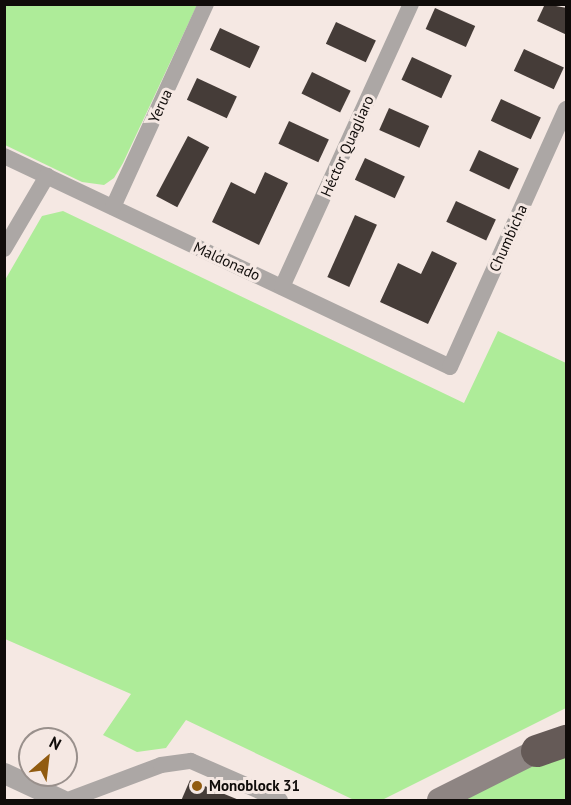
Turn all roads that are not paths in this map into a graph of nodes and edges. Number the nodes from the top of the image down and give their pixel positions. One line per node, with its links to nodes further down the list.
1 (206, 4): 6 (street, Yerua)
2 (411, 4): 8 (street, Héctor Quagliaro)
3 (567, 109): 9 (street, Chumbicha)
4 (4, 156): 5 (street, Maldonado)
5 (47, 176): 6 (street, Maldonado); 7 (street)
6 (113, 207): 8 (street, Maldonado)
7 (4, 249)
8 (282, 287): 9 (street, Maldonado)
9 (450, 367)
10 (567, 736): 12 (main road)
11 (567, 741): 12 (highway)
12 (537, 751): 17 (main road)
13 (4, 773): 14 (street)
14 (62, 801)
15 (68, 801): 16 (street)
16 (280, 801)
17 (440, 801)

